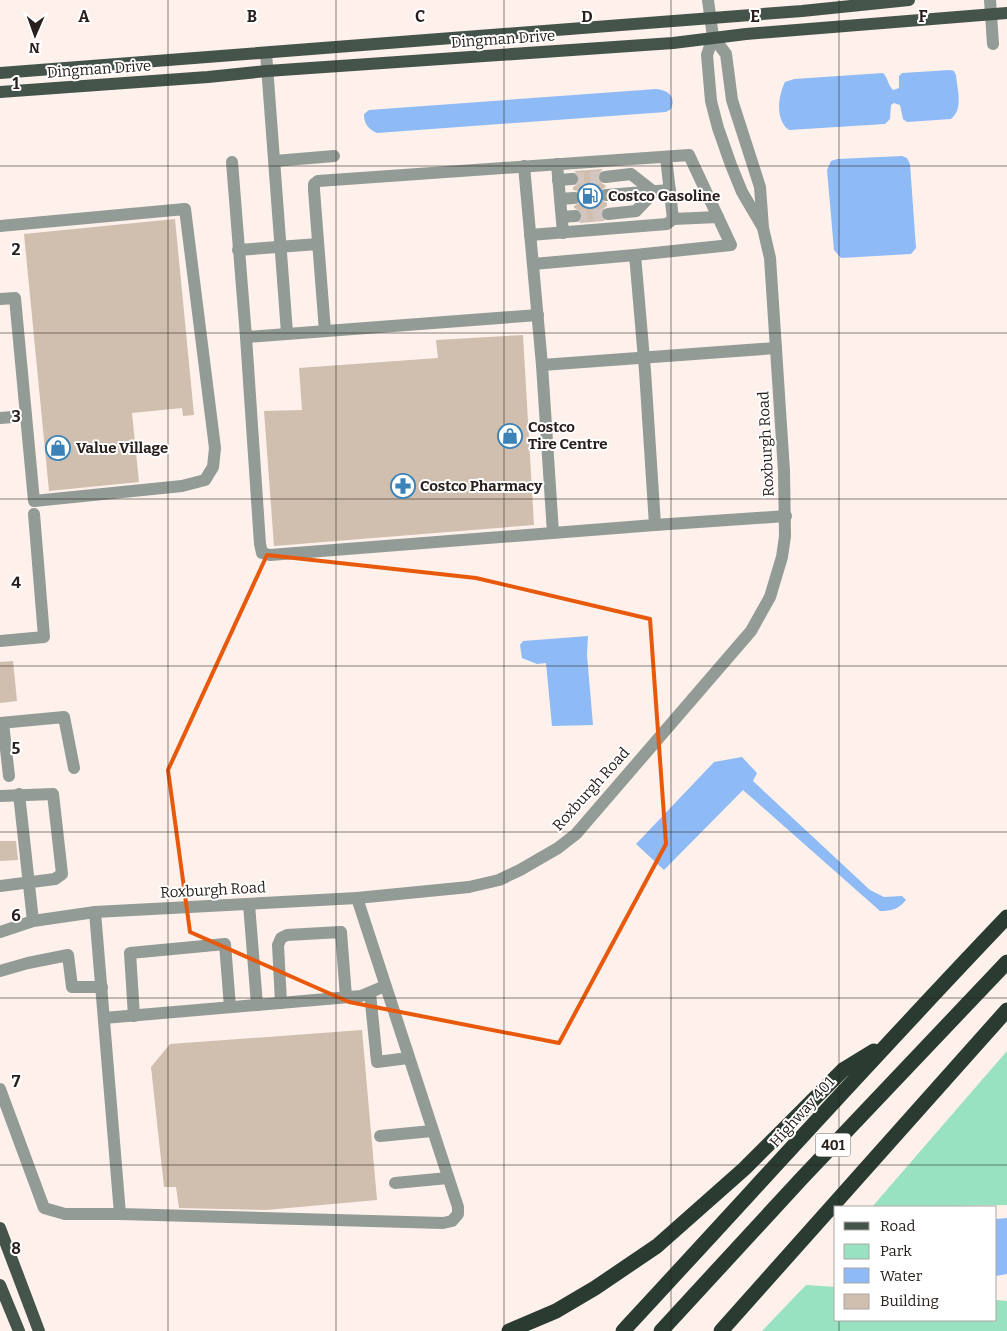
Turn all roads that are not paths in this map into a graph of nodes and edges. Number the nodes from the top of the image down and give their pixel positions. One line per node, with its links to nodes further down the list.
1 (708, 0): 6 (street)
2 (909, 0): 6 (main road, Dingman Drive)
3 (990, 0): 5 (street)
4 (1007, 13): 5 (main road, Dingman Drive)
5 (991, 14): 7 (main road, Dingman Drive); 8 (street)
6 (710, 18): 7 (street); 9 (main road, Dingman Drive)
7 (713, 37): 10 (main road, Dingman Drive); 33 (street, Roxburgh Road); 33 (street, Roxburgh Road)
8 (993, 44)
9 (266, 53): 10 (street); 11 (main road, Dingman Drive)
10 (267, 71): 12 (main road, Dingman Drive); 15 (street)
11 (0, 73)
12 (0, 92)
13 (334, 156): 15 (street)
14 (666, 156): 17 (street); 22 (street); 30 (street)
15 (275, 161): 37 (street)
16 (232, 162): 38 (street)
17 (557, 164): 18 (street); 21 (street)
18 (524, 166): 35 (street); 36 (street)
19 (605, 176): 23 (street)
20 (572, 179): 21 (street)
21 (558, 180): 26 (street)
22 (670, 190): 23 (street); 31 (street)
23 (654, 192): 24 (street); 27 (street)
24 (606, 195)
25 (574, 198): 26 (street)
26 (560, 199): 29 (street)
27 (608, 214)
28 (575, 216): 29 (street)
29 (562, 217): 34 (street)
30 (718, 217): 31 (street); 39 (street)
31 (673, 219): 34 (street)
32 (0, 226): 49 (street)
33 (763, 228): 46 (street, Roxburgh Road)
34 (563, 233): 35 (street)
35 (530, 235): 40 (street)
36 (318, 244): 37 (street); 43 (street)
37 (282, 247): 38 (street); 44 (street)
38 (238, 250): 45 (street)
39 (635, 256): 40 (street); 47 (street)
40 (533, 264): 42 (street)
41 (0, 299): 49 (street)
42 (538, 315): 43 (street); 48 (street)
43 (325, 330): 44 (street)
44 (287, 333): 45 (street)
45 (246, 337): 54 (street)
46 (776, 348): 47 (street); 52 (street, Roxburgh Road)
47 (644, 358): 48 (street); 53 (street)
48 (542, 365): 54 (street)
49 (26, 416): 50 (street)
50 (0, 418)
51 (34, 514): 55 (street)
52 (786, 516): 53 (street); 63 (street, Roxburgh Road)
53 (655, 525): 54 (street)
54 (553, 533)
55 (0, 640)
56 (2, 723): 57 (street); 58 (street)
57 (74, 768)
58 (9, 776)
59 (19, 794): 60 (street); 61 (street); 61 (street)
60 (0, 796)
61 (28, 884): 62 (street); 67 (street)
62 (0, 886)
63 (357, 898): 64 (street, Roxburgh Road); 71 (street)
64 (249, 904): 65 (street, Roxburgh Road); 76 (street)
65 (96, 912): 67 (street, Roxburgh Road); 72 (street)
66 (1007, 917): 81 (highway, Highway 401 / 401)
67 (33, 921): 68 (street, Roxburgh Road)
68 (0, 932)
69 (1007, 962): 95 (highway, 401)
70 (0, 971): 72 (street)
71 (385, 986): 73 (street); 82 (street)
72 (102, 987): 80 (street)
73 (370, 993): 74 (street); 82 (street)
74 (346, 998): 75 (street); 75 (street)
75 (281, 1003): 76 (street)
76 (257, 1005): 77 (street)
77 (230, 1007): 79 (street); 79 (street)
78 (1007, 1010): 96 (highway)
79 (134, 1016): 80 (street)
80 (104, 1018): 88 (street)
81 (888, 1042): 93 (highway); 94 (highway, Highway 401 / 401)
82 (408, 1058): 84 (street)
83 (0, 1089): 88 (street)
84 (432, 1131): 85 (street); 86 (street)
85 (380, 1136)
86 (448, 1178): 87 (street); 88 (street)
87 (396, 1182)
88 (120, 1214)
89 (0, 1228): 92 (main road)
90 (0, 1285): 91 (main road)
91 (19, 1331)
92 (39, 1331)
93 (509, 1331)
94 (623, 1331)
95 (660, 1331)
96 (721, 1331)

